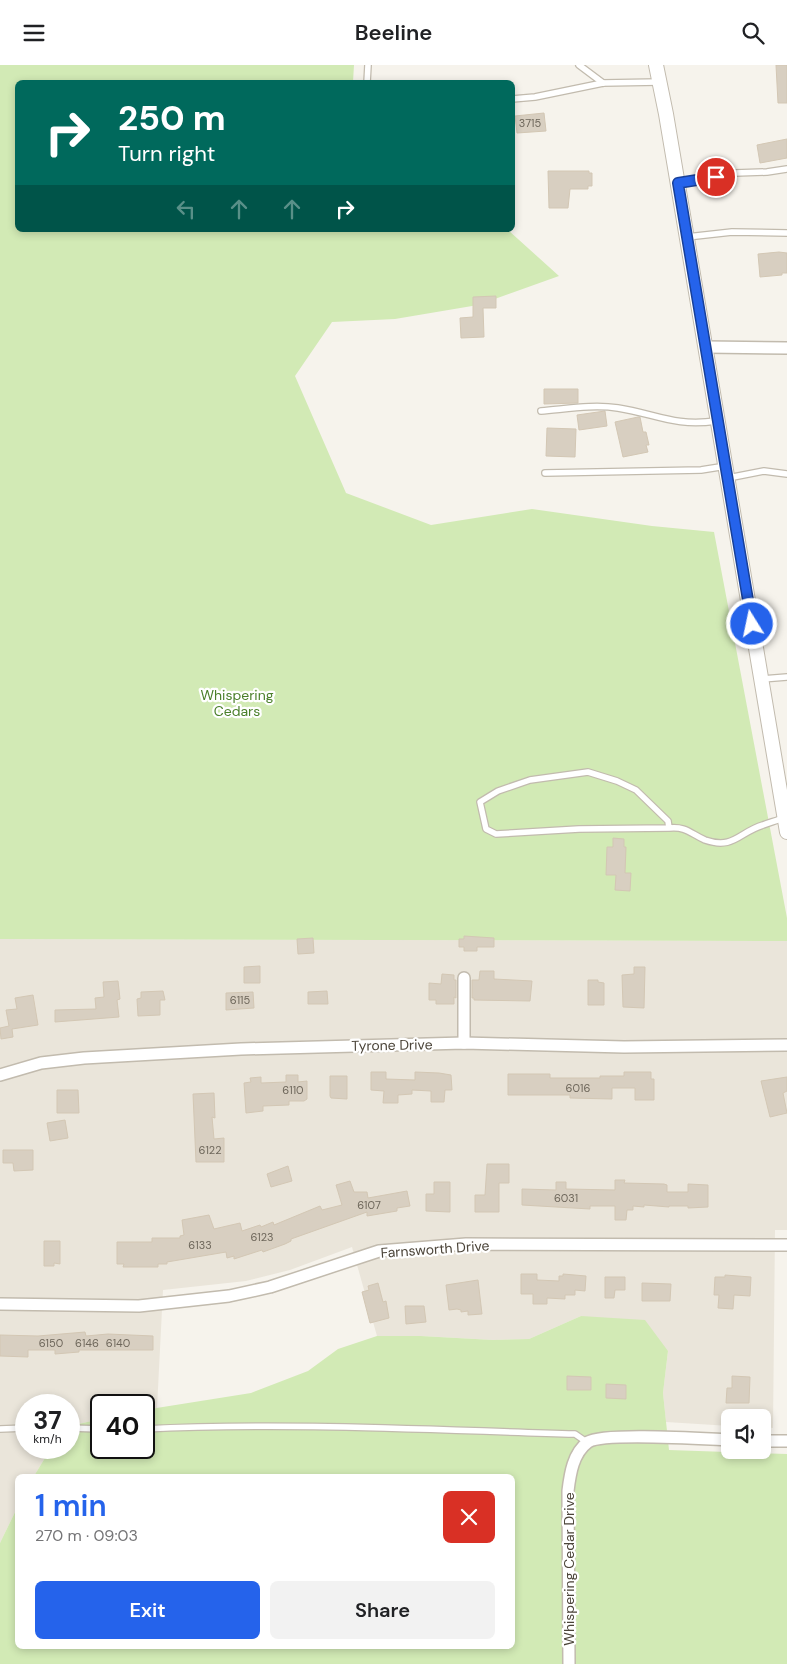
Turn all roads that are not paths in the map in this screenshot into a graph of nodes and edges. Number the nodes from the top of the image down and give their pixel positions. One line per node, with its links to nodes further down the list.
1 (368, 65): 4 (lane)
2 (579, 65): 6 (lane)
3 (656, 65): 5 (street)
4 (367, 80)
5 (659, 82): 6 (lane); 9 (street)
6 (604, 83): 7 (lane)
7 (515, 99)
8 (787, 169): 9 (lane)
9 (678, 183): 11 (street)
10 (787, 233): 11 (lane)
11 (687, 237): 12 (street)
12 (706, 347): 13 (street); 15 (street)
13 (787, 348)
14 (541, 411): 15 (lane)
15 (718, 421): 16 (street)
16 (727, 472): 17 (lane); 18 (lane); 20 (street)
17 (545, 473)
18 (787, 474)
19 (787, 677): 20 (lane)
20 (762, 679): 21 (street)
21 (785, 817): 22 (lane); 23 (street)
22 (669, 828): 22 (lane)
23 (787, 832)
24 (464, 978): 25 (street)
25 (464, 1043): 26 (street, Tyrone Drive); 27 (street, Tyrone Drive)
26 (787, 1045)
27 (0, 1075)
28 (787, 1245): 29 (street, Farnsworth Drive)
29 (0, 1304)
30 (155, 1428): 36 (lane)
31 (0, 1429): 32 (lane)
32 (15, 1429)
33 (721, 1440): 36 (street)
34 (771, 1441): 35 (street)
35 (787, 1441)
36 (588, 1443): 37 (street, Whispering Cedar Drive)
37 (569, 1664)

